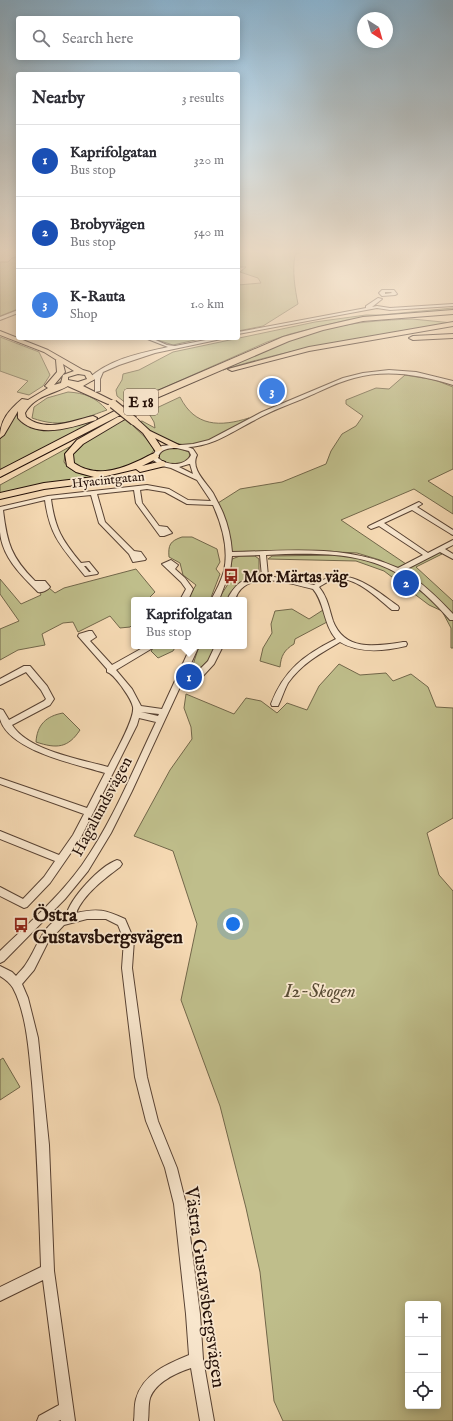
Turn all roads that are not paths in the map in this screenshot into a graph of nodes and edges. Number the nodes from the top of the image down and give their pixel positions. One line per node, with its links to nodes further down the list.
1 (325, 316): 9 (street)
2 (333, 316): 8 (street)
3 (390, 316): 5 (highway, E 18)
4 (453, 320): 5 (highway)
5 (342, 323): 30 (highway, E 18)
6 (453, 324): 17 (highway, E 18)
7 (0, 333): 11 (main road)
8 (240, 334)
9 (240, 334)
10 (453, 336): 17 (highway)
11 (16, 339)
12 (19, 340): 20 (main road)
13 (152, 340): 16 (street)
14 (202, 340): 18 (street)
15 (214, 340): 22 (street)
16 (157, 342): 18 (street); 19 (street)
17 (350, 342): 30 (highway, E 18)
18 (173, 346): 19 (street)
19 (156, 350): 23 (street)
20 (53, 356): 21 (main road); 23 (main road)
21 (59, 362): 24 (main road); 27 (highway)
22 (106, 368): 25 (street); 28 (street)
23 (83, 372): 24 (main road); 25 (main road)
24 (69, 380): 25 (main road); 27 (highway); 29 (main road); 30 (highway)
25 (90, 380): 28 (main road)
26 (453, 384): 33 (street)
27 (50, 386): 32 (highway)
28 (97, 391): 29 (main road)
29 (112, 403): 31 (main road, bridge)
30 (138, 406): 35 (highway); 38 (highway, E 18); 39 (highway, E 18)
31 (146, 431): 34 (main road); 35 (main road)
32 (0, 436)
33 (216, 440): 34 (street); 36 (street)
34 (180, 446): 35 (street); 36 (street)
35 (157, 453): 37 (street)
36 (193, 457): 37 (street); 40 (street)
37 (166, 465): 40 (street); 43 (highway)
38 (0, 474)
39 (0, 480)
40 (200, 480): 45 (street)
41 (137, 488): 42 (street, Hyacintgatan); 45 (street, Hyacintgatan); 51 (street)
42 (93, 492): 44 (street, Hyacintgatan); 55 (street)
43 (0, 496)
44 (48, 498): 48 (street, Hyacintgatan); 60 (street)
45 (215, 502): 56 (street)
46 (419, 504): 47 (street)
47 (412, 507): 49 (street); 52 (street)
48 (0, 509): 64 (street)
49 (379, 523): 50 (street); 58 (street)
50 (370, 527)
51 (158, 528)
52 (453, 533)
53 (453, 542): 54 (street)
54 (440, 549): 58 (street); 59 (street)
55 (132, 554)
56 (229, 554): 57 (street); 67 (street)
57 (263, 554): 62 (street); 63 (street)
58 (427, 555): 62 (street)
59 (453, 557)
60 (80, 565)
61 (172, 569): 66 (street)
62 (398, 571): 70 (street)
63 (264, 577): 65 (street); 68 (street)
64 (33, 583)
65 (315, 587): 69 (street); 72 (street)
66 (186, 597)
67 (216, 597)
68 (233, 597)
69 (395, 608)
70 (453, 618)
71 (85, 640): 77 (street)
72 (339, 640): 73 (street); 80 (street)
73 (403, 644)
74 (147, 649): 77 (street)
75 (194, 649): 83 (street, Hagalundsvägen)
76 (218, 649): 78 (street)
77 (110, 670): 81 (street)
78 (200, 674)
79 (0, 682): 84 (street)
80 (276, 704)
81 (137, 711): 83 (street); 85 (street)
82 (0, 712): 84 (street)
83 (163, 716): 93 (street, Hagalundsvägen)
84 (8, 724): 85 (street)
85 (110, 771): 87 (street)
86 (0, 781): 87 (street)
87 (89, 812): 89 (street)
88 (0, 836): 89 (street)
89 (61, 860): 91 (street)
90 (117, 864): 92 (street)
91 (0, 891)
92 (70, 919): 95 (street, Västra Gustavsbergsvägen); 98 (street, Västra Gustavsbergsvägen)
93 (0, 958)
94 (0, 971): 95 (street)
95 (16, 983): 96 (street)
96 (48, 1271): 97 (street); 99 (street)
97 (0, 1294)
98 (196, 1359): 101 (street); 102 (street, Västra Gustavsbergsvägen)
99 (67, 1415): 100 (street)
100 (44, 1421)
101 (141, 1421)
102 (207, 1421)

